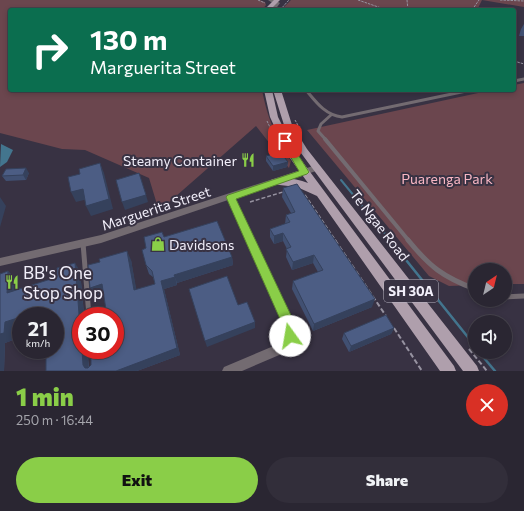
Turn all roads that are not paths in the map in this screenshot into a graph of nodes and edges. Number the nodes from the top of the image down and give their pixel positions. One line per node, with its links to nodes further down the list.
1 (274, 0): 3 (street)
2 (285, 0): 3 (main road)
3 (269, 7)
4 (268, 92): 9 (main road, Te Ngae Road / SH 30A)
5 (278, 92): 9 (main road, Te Ngae Road / SH 30A)
6 (308, 92): 8 (lane)
7 (460, 92): 8 (lane)
8 (331, 115): 15 (lane)
9 (310, 170): 10 (street, Marguerita Street); 12 (main road, Te Ngae Road / SH 30A); 21 (main road, Te Ngae Road / SH 30A)
10 (275, 182): 11 (street, Marguerita Street); 12 (main road)
11 (231, 197): 13 (street, Marguerita Street); 19 (street)
12 (322, 197): 20 (main road, Te Ngae Road / SH 30A)
13 (83, 243): 14 (street, Marguerita Street); 18 (lane)
14 (0, 262)
15 (468, 286)
16 (524, 296): 17 (lane)
17 (512, 297)
18 (88, 307)
19 (234, 370)
20 (449, 371)
21 (472, 371)

